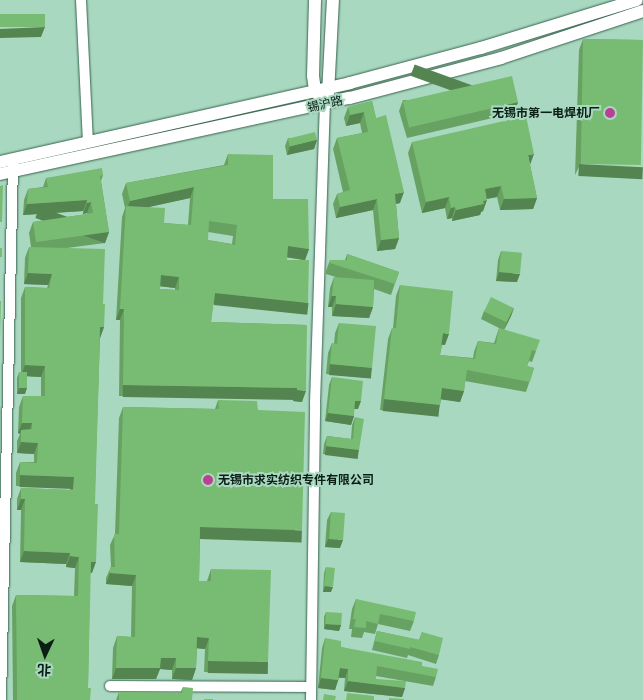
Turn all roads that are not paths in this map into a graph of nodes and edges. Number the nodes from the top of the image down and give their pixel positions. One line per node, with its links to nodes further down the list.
1 (81, 0): 9 (street)
2 (316, 0): 7 (main road)
3 (333, 0): 6 (main road)
4 (637, 0): 6 (main road, 锡沪路)
5 (643, 11): 8 (main road, 锡沪路)
6 (330, 88): 7 (main road, 锡沪路); 8 (main road)
7 (315, 91): 8 (main road); 9 (main road, 锡沪路)
8 (325, 104): 11 (main road, 锡沪路); 14 (street)
9 (88, 142): 11 (main road, 锡沪路)
10 (0, 162): 11 (main road, 锡沪路)
11 (8, 168): 12 (street)
12 (2, 514): 15 (street)
13 (110, 686): 14 (street)
14 (311, 687): 16 (street)
15 (1, 700)
16 (310, 700)

